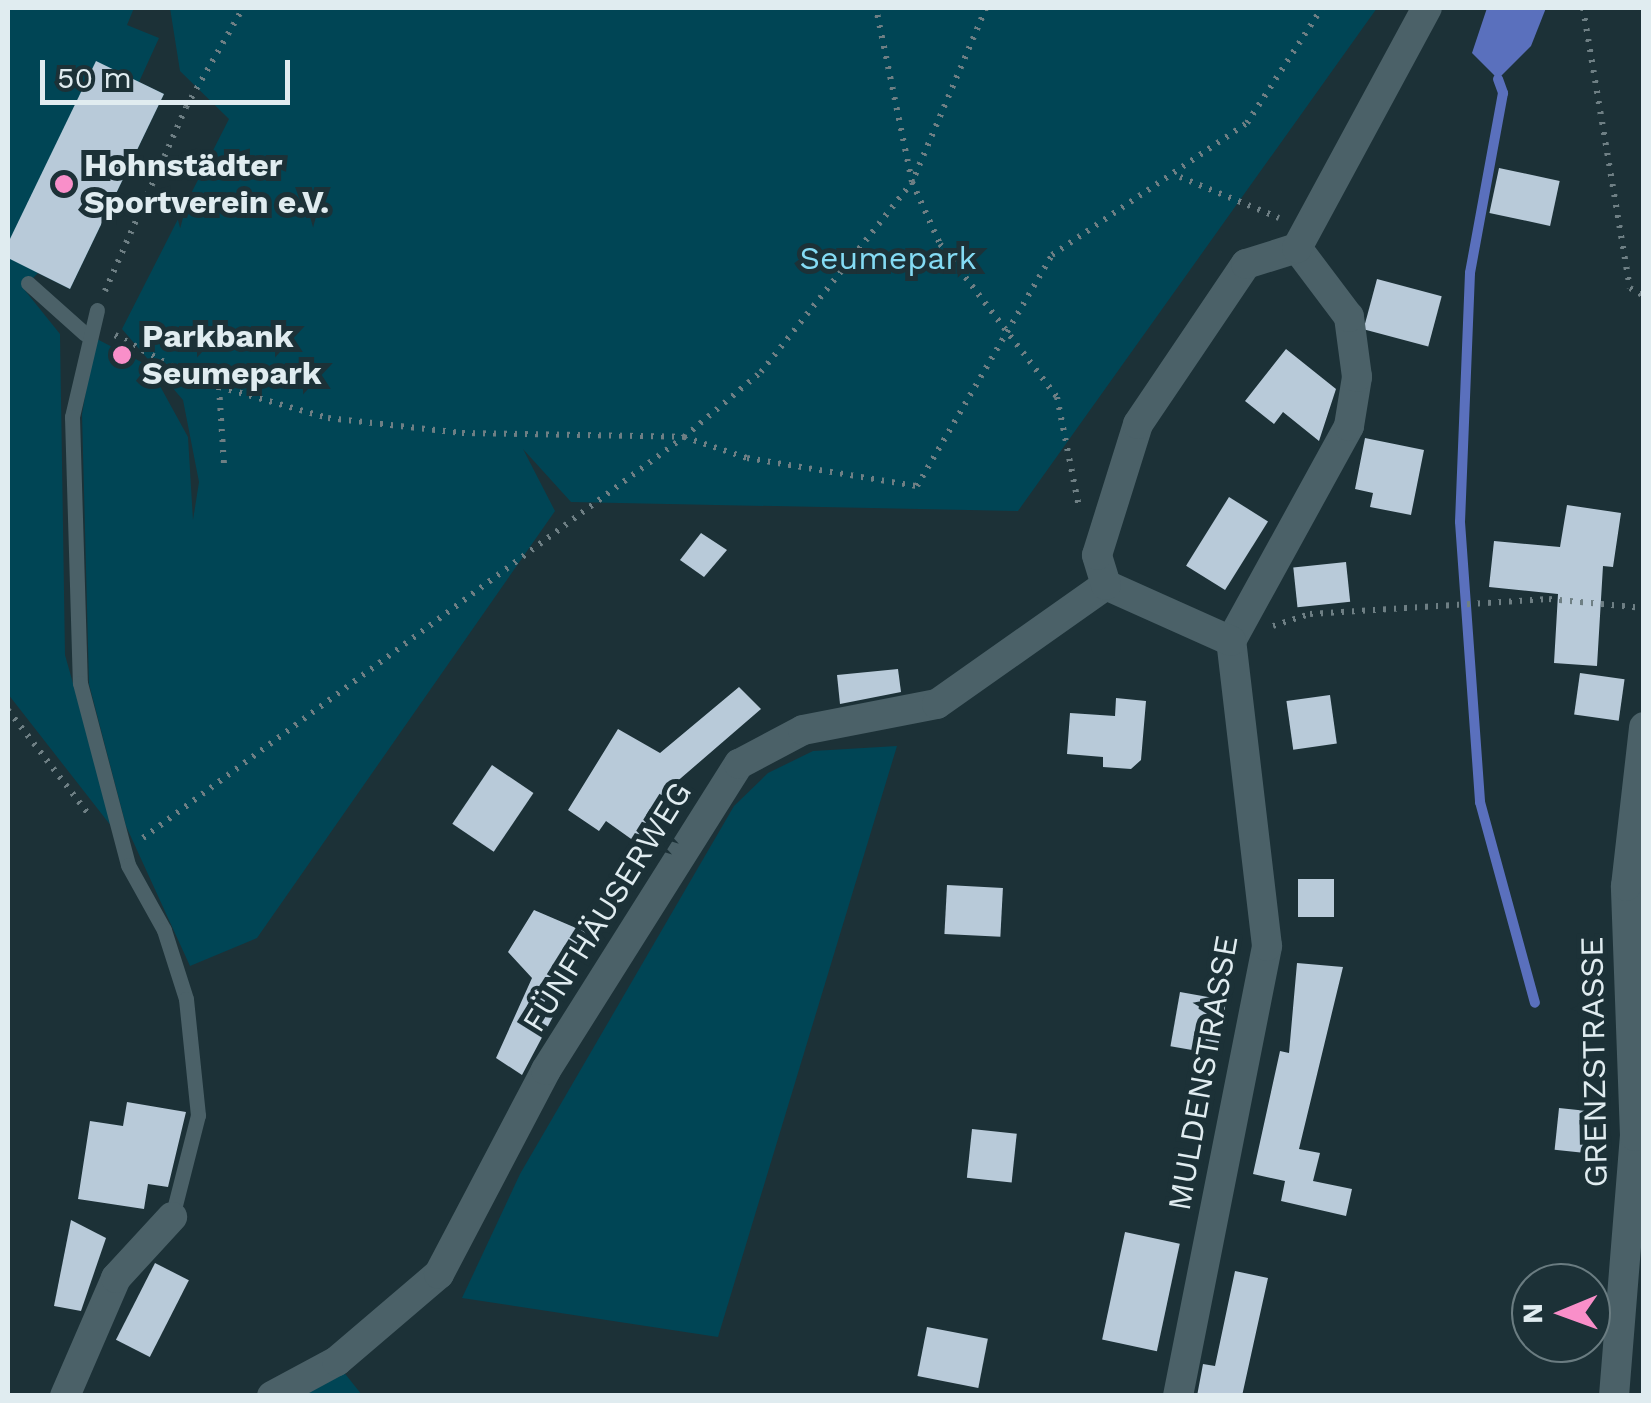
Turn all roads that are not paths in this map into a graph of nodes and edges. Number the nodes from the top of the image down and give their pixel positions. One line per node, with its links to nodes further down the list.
1 (1427, 8): 2 (street)
2 (1300, 240): 4 (street); 5 (street)
3 (28, 283): 7 (lane)
4 (1106, 585): 5 (street); 9 (street, FÜNFHÄUSERWEG)
5 (1231, 641): 10 (street, MULDENSTRASSE)
6 (1644, 727): 11 (street, GRENZSTRASSE)
7 (172, 1217): 8 (street)
8 (64, 1396)
9 (272, 1396)
10 (1178, 1396)
11 (1614, 1396)

